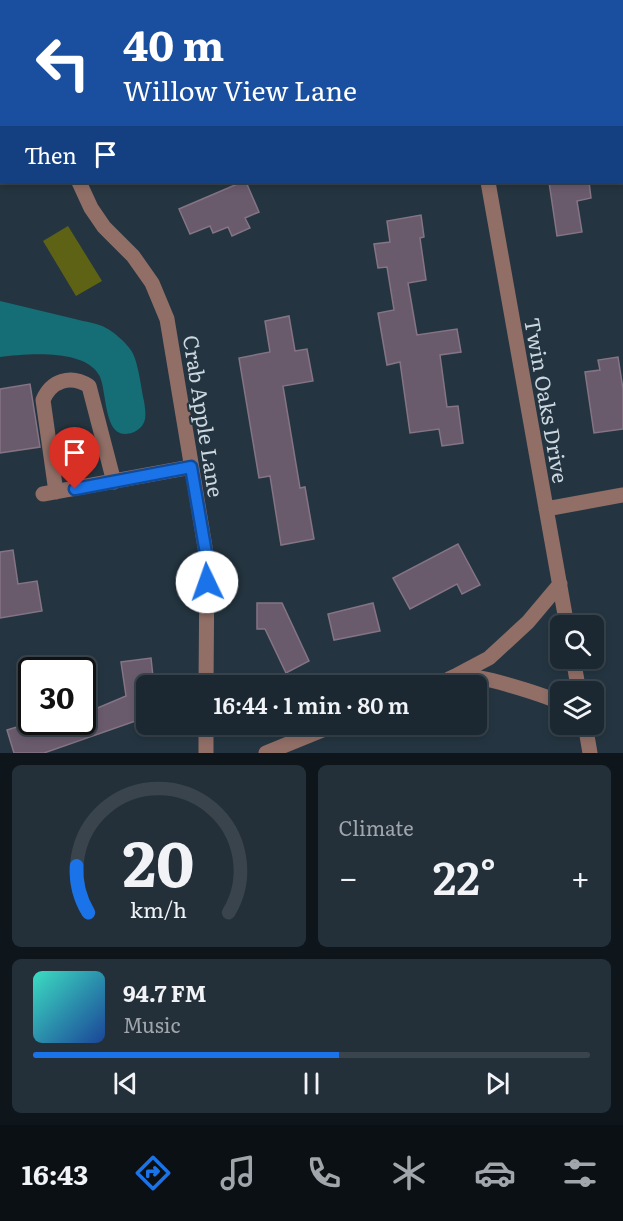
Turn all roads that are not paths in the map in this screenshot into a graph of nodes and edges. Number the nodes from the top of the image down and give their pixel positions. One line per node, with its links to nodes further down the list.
1 (79, 183): 3 (street, Crab Apple Lane)
2 (488, 183): 6 (street, Twin Oaks Drive)
3 (191, 467): 4 (street); 9 (street, Crab Apple Lane)
4 (114, 482): 4 (street)
5 (623, 495): 6 (street)
6 (546, 509): 7 (street, Twin Oaks Drive)
7 (560, 584): 8 (street, Twin Oaks Drive); 10 (street)
8 (565, 615)
9 (206, 675)
10 (457, 675)
11 (487, 680): 12 (street)
12 (550, 698)
13 (206, 735): 16 (street)
14 (311, 735): 17 (street)
15 (587, 735): 18 (street)
16 (206, 753)
17 (266, 753)
18 (590, 753)

